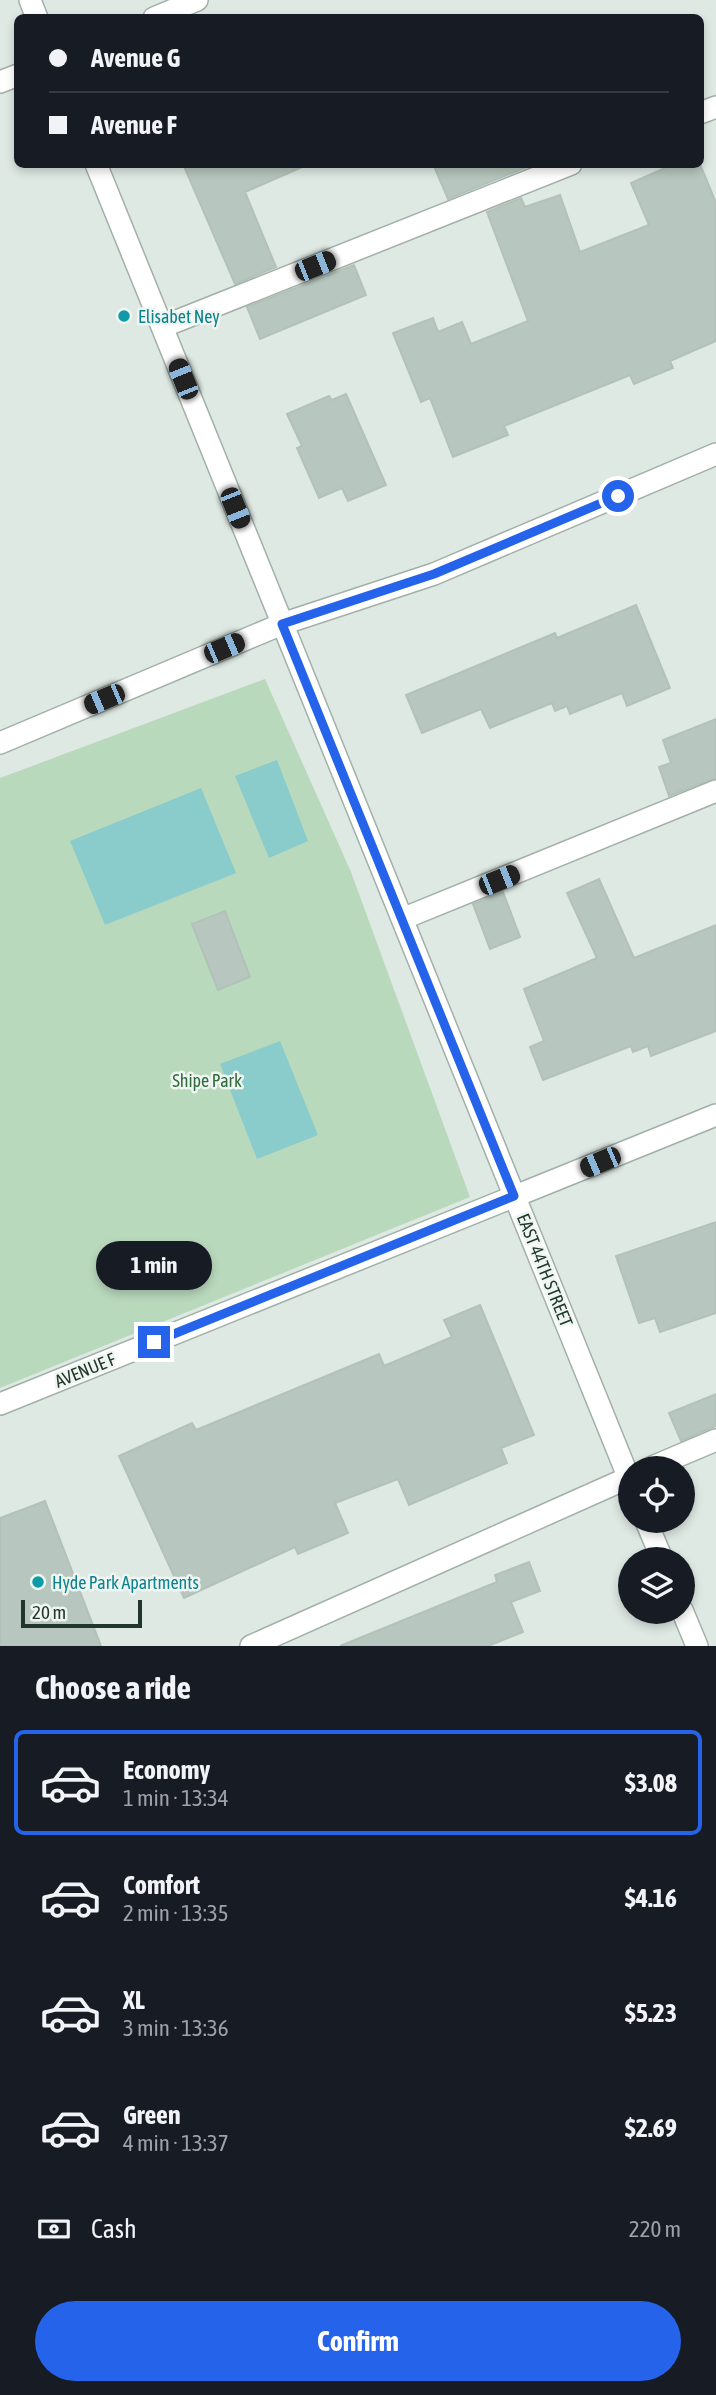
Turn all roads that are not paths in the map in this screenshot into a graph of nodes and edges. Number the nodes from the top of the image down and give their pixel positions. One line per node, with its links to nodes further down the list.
1 (197, 0): 2 (street)
2 (164, 14)
3 (98, 168): 5 (street, EAST 44TH STREET)
4 (561, 168): 5 (street)
5 (162, 327): 7 (street, EAST 44TH STREET)
6 (716, 454): 7 (street)
7 (282, 624): 8 (street); 10 (street, EAST 44TH STREET)
8 (0, 743)
9 (716, 791): 10 (street)
10 (402, 919): 12 (street, EAST 44TH STREET)
11 (716, 1115): 12 (street, AVENUE F)
12 (514, 1196): 13 (street, AVENUE F); 15 (street, EAST 44TH STREET)
13 (0, 1404)
14 (716, 1440): 16 (street)
15 (621, 1456)
16 (678, 1456)
17 (618, 1483): 19 (street)
18 (688, 1624): 20 (street)
19 (251, 1646)
20 (697, 1646)

